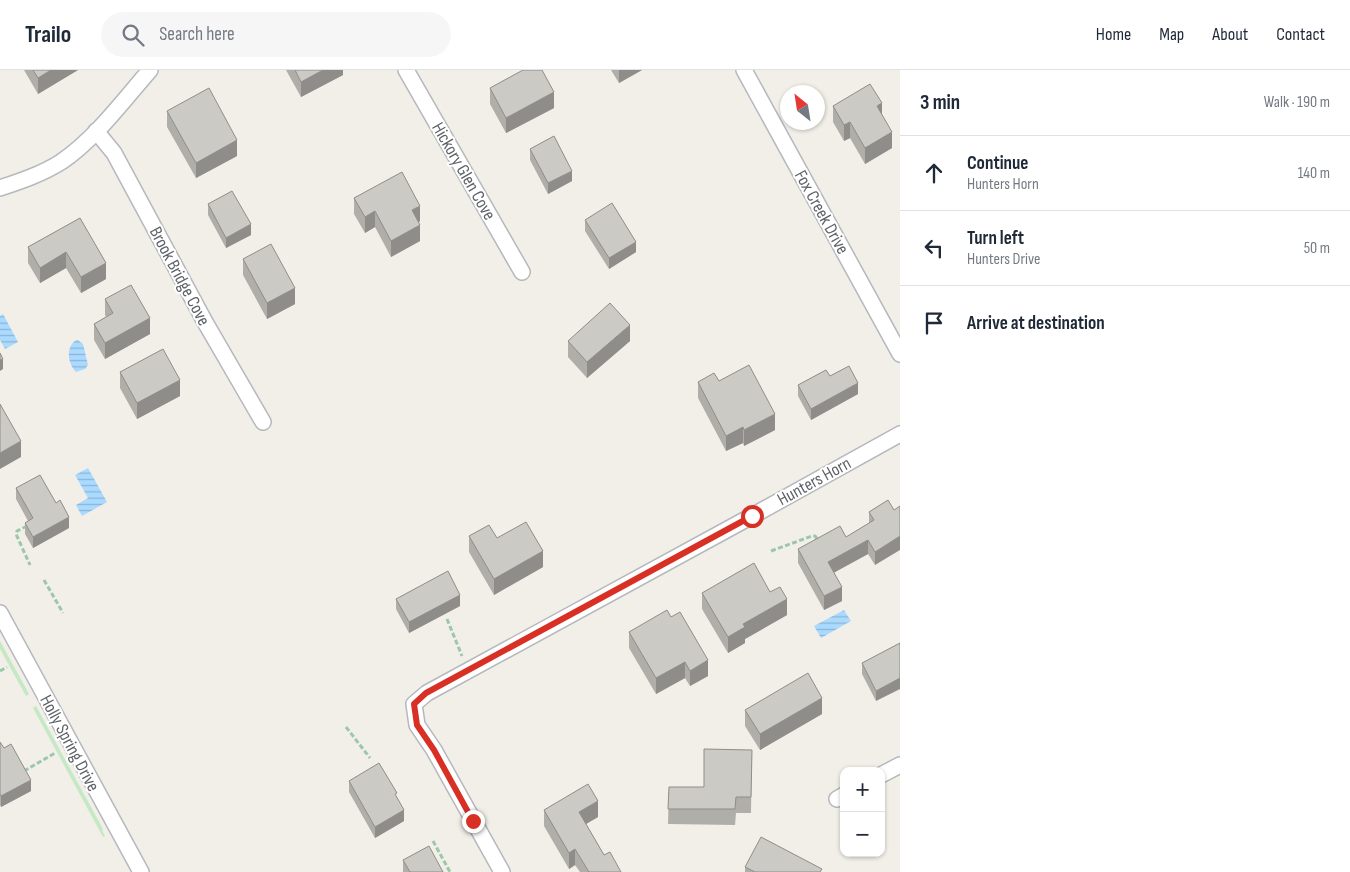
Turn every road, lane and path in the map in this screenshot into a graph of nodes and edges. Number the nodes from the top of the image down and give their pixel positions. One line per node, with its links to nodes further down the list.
1 (150, 70): 4 (street)
2 (406, 70): 6 (street, Hickory Glen Cove)
3 (744, 70): 7 (street, Fox Creek Drive)
4 (96, 131): 5 (street); 8 (street, Brook Bridge Cove)
5 (0, 188)
6 (522, 272)
7 (900, 354)
8 (264, 422)
9 (900, 434): 30 (street, Hunters Horn)
10 (28, 526): 13 (path)
11 (821, 545): 12 (path)
12 (771, 551)
13 (30, 565)
14 (44, 580): 16 (path)
15 (0, 613): 28 (street, Holly Spring Drive)
16 (62, 613)
17 (447, 619): 18 (path)
18 (462, 658)
19 (7, 667): 20 (path)
20 (0, 671)
21 (346, 727): 23 (path)
22 (55, 753): 25 (path)
23 (370, 758)
24 (900, 764): 26 (street)
25 (23, 772)
26 (885, 773)
27 (432, 841): 29 (path)
28 (141, 872)
29 (450, 872)
30 (502, 872)

